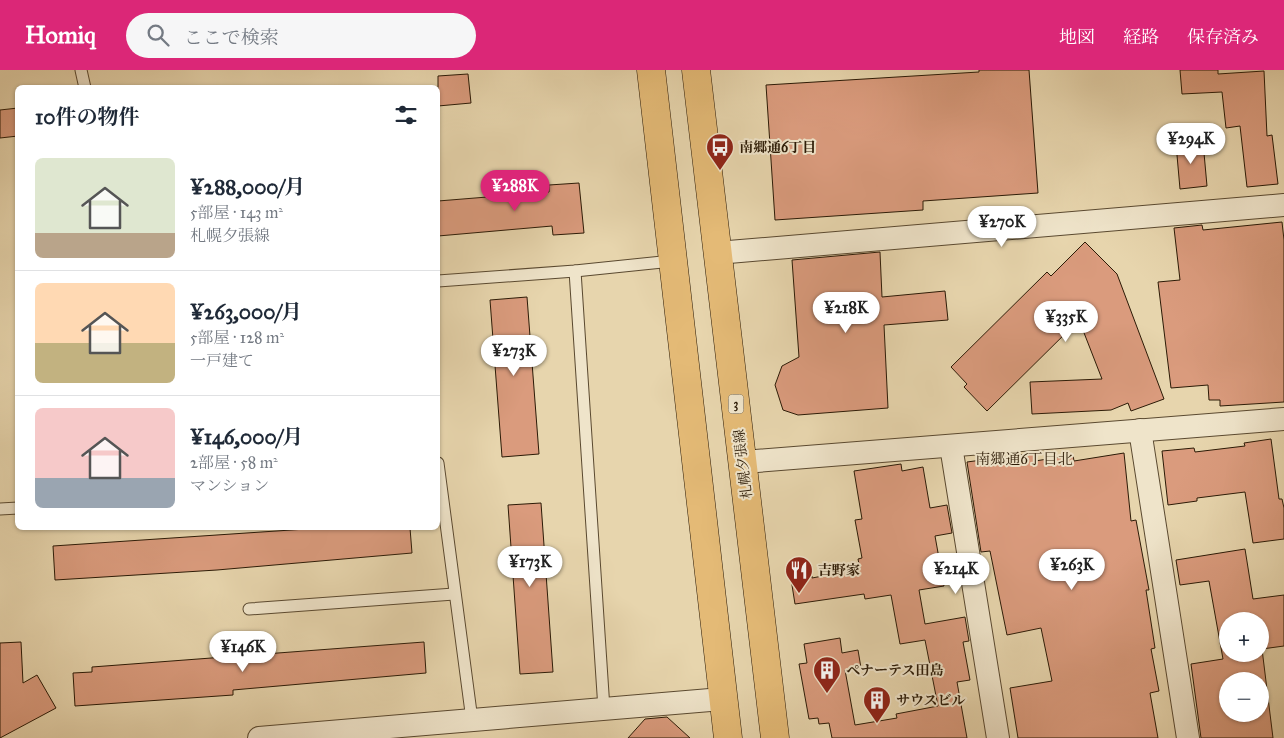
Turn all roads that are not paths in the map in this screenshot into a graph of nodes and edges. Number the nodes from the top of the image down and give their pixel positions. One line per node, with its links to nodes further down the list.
1 (81, 70): 4 (lane)
2 (651, 70): 7 (main road)
3 (696, 70): 6 (main road, 札幌夕張線 / 3)
4 (84, 85)
5 (1284, 205): 6 (street)
6 (717, 253): 13 (main road, 札幌夕張線 / 3)
7 (672, 261): 8 (lane); 19 (main road)
8 (575, 271): 9 (lane); 20 (lane)
9 (440, 281)
10 (1284, 419): 11 (street)
11 (1140, 430): 12 (street); 27 (street)
12 (951, 446): 13 (street); 26 (street)
13 (744, 462): 25 (main road, 札幌夕張線 / 3)
14 (440, 492): 17 (lane)
15 (15, 508): 16 (lane)
16 (0, 509)
17 (454, 594): 18 (lane); 21 (lane)
18 (249, 609)
19 (722, 699): 20 (street); 24 (main road)
20 (604, 709): 21 (street)
21 (474, 729): 22 (street)
22 (304, 736): 23 (street)
23 (259, 738)
24 (728, 738)
25 (775, 738)
26 (998, 738)
27 (1188, 738)

